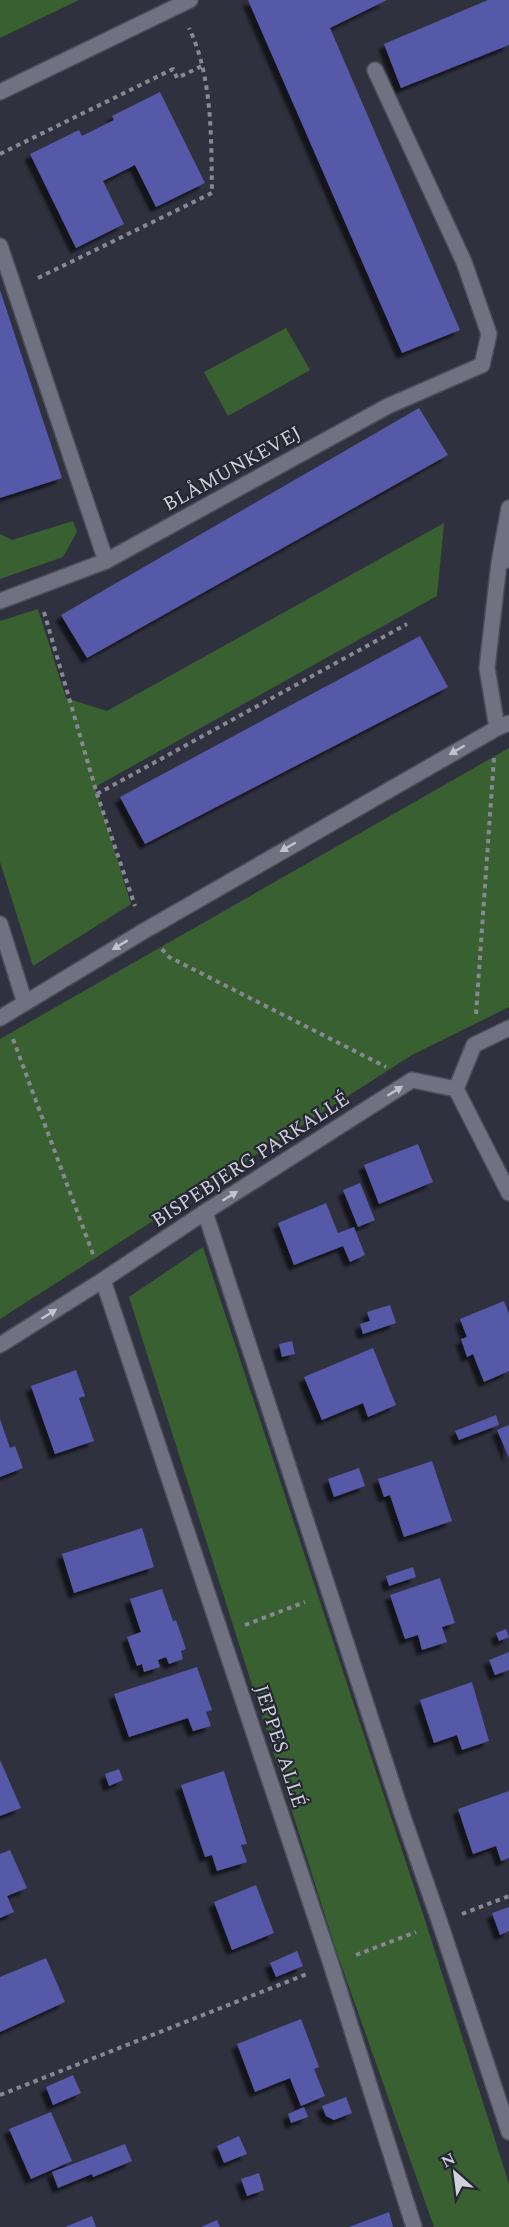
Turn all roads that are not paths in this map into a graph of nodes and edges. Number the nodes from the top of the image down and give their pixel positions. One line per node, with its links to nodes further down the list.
1 (184, 3): 3 (street)
2 (375, 70): 6 (street, BLÅMUNKEVEJ)
3 (0, 92)
4 (0, 246): 6 (street)
5 (509, 508): 7 (street)
6 (106, 561): 8 (street, BLÅMUNKEVEJ)
7 (504, 561): 9 (street)
8 (0, 601)
9 (503, 725): 11 (street, one-way to 11)
10 (0, 924): 11 (street)
11 (25, 1003): 12 (street)
12 (2, 1017)
13 (509, 1028): 14 (street)
14 (456, 1089): 15 (street); 16 (street, BISPEBJERG PARKALLÉ, one-way to 14)
15 (509, 1193)
16 (205, 1212): 17 (street, BISPEBJERG PARKALLÉ); 19 (street)
17 (103, 1280): 18 (street, BISPEBJERG PARKALLÉ, one-way to 17); 20 (street, JEPPES ALLÉ)
18 (0, 1345)
19 (509, 2132)
20 (414, 2227)

